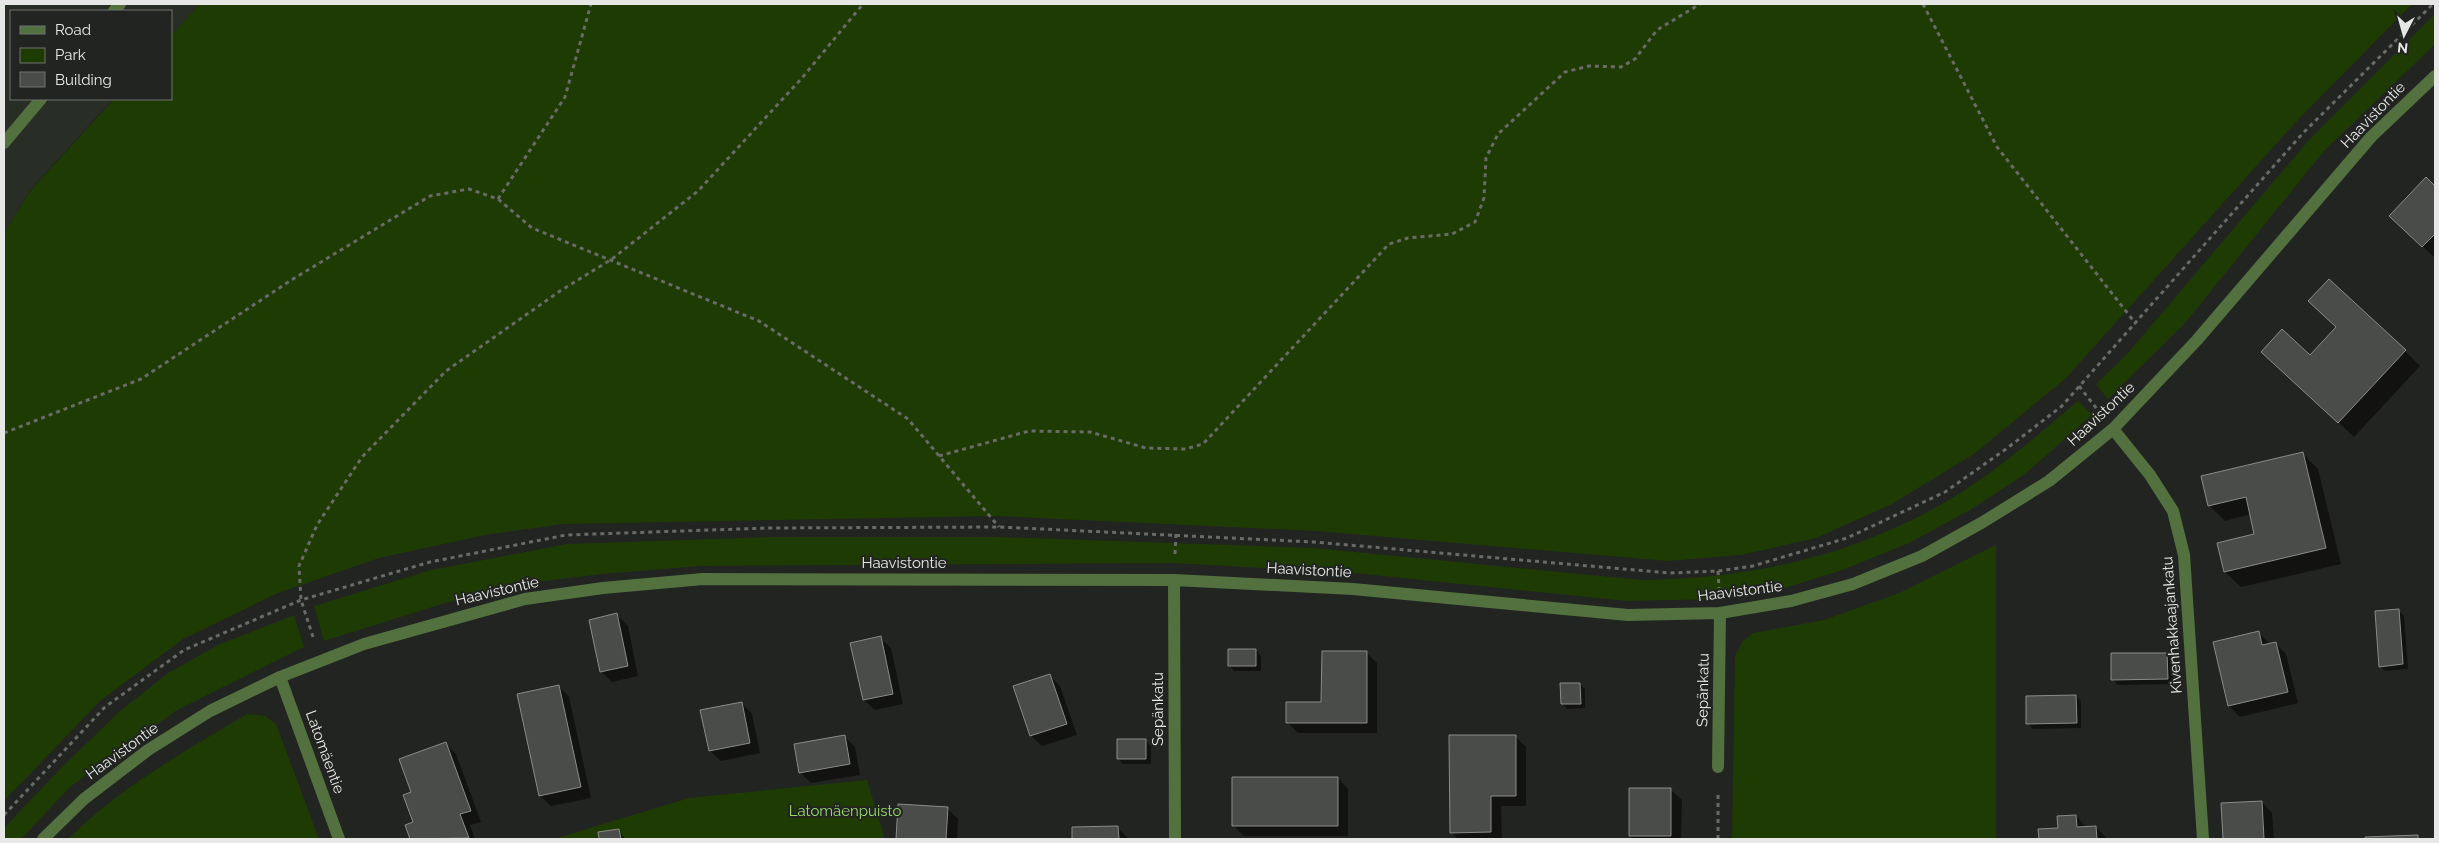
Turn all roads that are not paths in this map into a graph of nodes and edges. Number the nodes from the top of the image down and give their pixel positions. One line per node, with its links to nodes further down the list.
1 (2435, 76): 4 (street, Haavistontie)
2 (40, 100): 3 (street)
3 (4, 143)
4 (2113, 429): 6 (street, Haavistontie); 12 (street, Kivenhakkaajankatu)
5 (1174, 580): 6 (street, Haavistontie); 7 (street, Haavistontie); 11 (street, Sepänkatu)
6 (1720, 614): 8 (street, Sepänkatu)
7 (280, 677): 9 (street, Haavistontie); 10 (street, Latomäentie)
8 (1718, 767)
9 (43, 839)
10 (338, 839)
11 (1175, 839)
12 (2203, 839)

